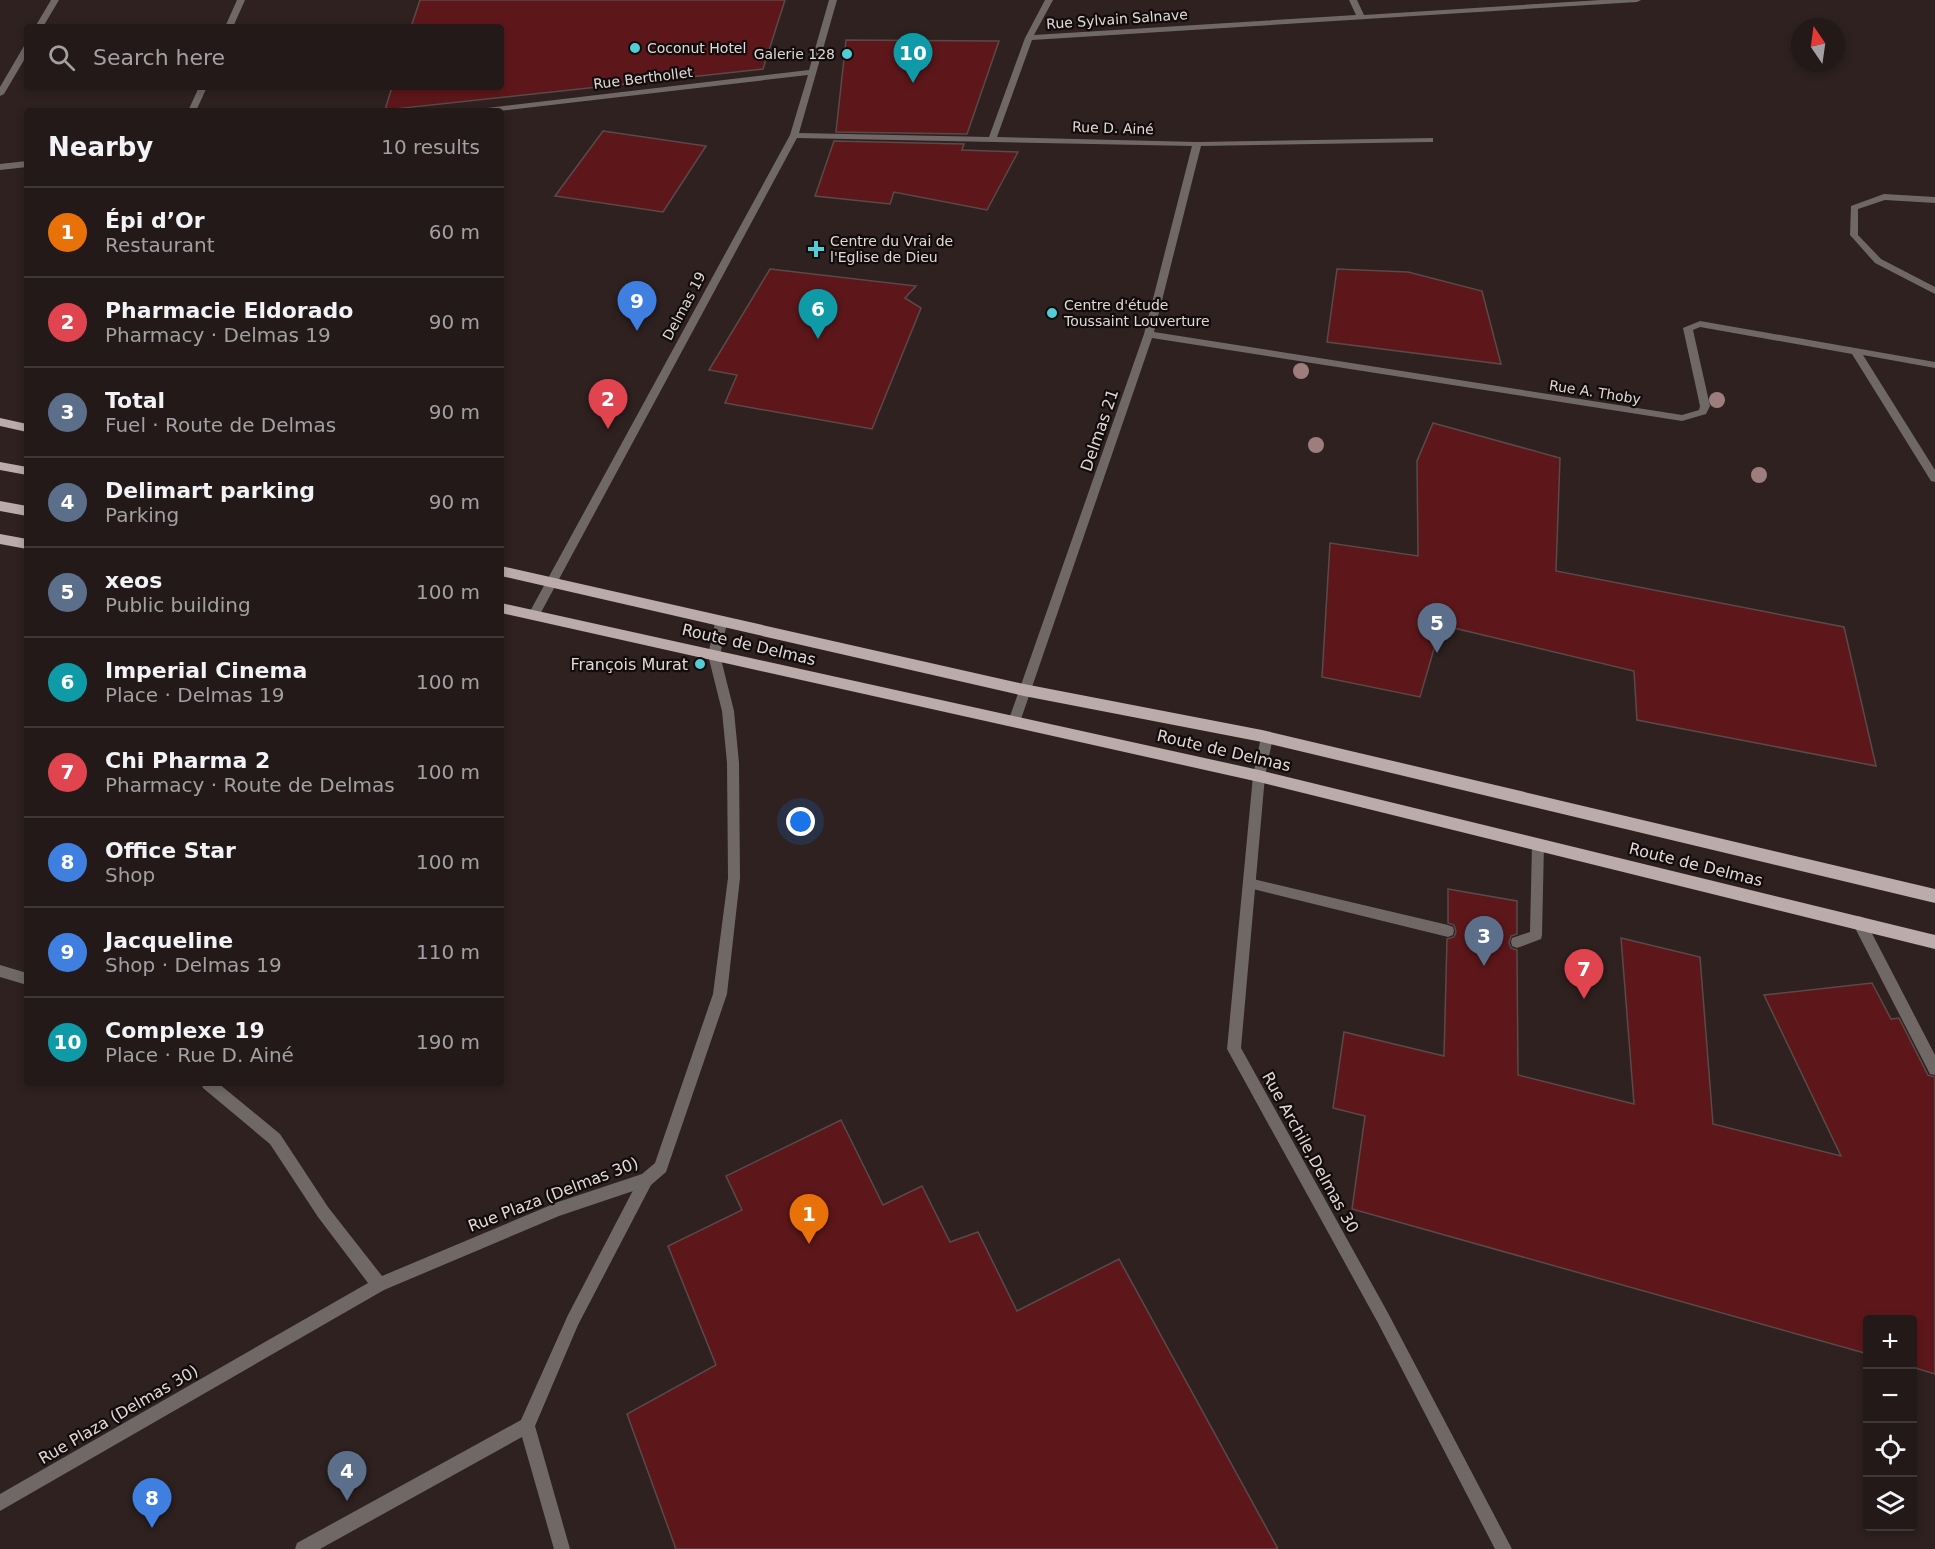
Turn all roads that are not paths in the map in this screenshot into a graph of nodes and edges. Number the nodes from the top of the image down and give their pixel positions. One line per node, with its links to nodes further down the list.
1 (55, 0): 8 (street)
2 (241, 0): 9 (street)
3 (833, 0): 12 (street, Delmas 19)
4 (1049, 0): 10 (street)
5 (1353, 0): 7 (street)
6 (1637, 0): 7 (street, Rue Sylvain Salnave)
7 (1360, 17): 10 (street, Rue Sylvain Salnave)
8 (41, 24)
9 (230, 24)
10 (1029, 38): 18 (street)
11 (24, 53): 14 (street)
12 (810, 72): 16 (street, Rue Berthollet); 17 (street, Delmas 19)
13 (202, 90): 15 (street)
14 (0, 94)
15 (193, 108)
16 (504, 108)
17 (794, 135): 18 (street, Rue D. Ainé); 38 (street, Delmas 19)
18 (993, 137): 20 (street, Rue D. Ainé)
19 (1430, 140): 20 (street, Rue D. Ainé)
20 (1197, 144): 25 (street, Delmas 21)
21 (24, 164): 22 (street)
22 (0, 167)
23 (1935, 200): 24 (street)
24 (1935, 291)
25 (1149, 334): 26 (street, Rue A. Thoby); 43 (street, Delmas 21)
26 (1855, 351): 27 (street, Rue A. Thoby); 32 (street)
27 (1935, 365)
28 (0, 422): 29 (main road)
29 (24, 427)
30 (0, 466): 31 (main road)
31 (24, 470)
32 (1935, 478)
33 (0, 506): 34 (main road)
34 (24, 510)
35 (0, 539): 36 (main road)
36 (24, 543)
37 (504, 573): 38 (main road, Route de Delmas)
38 (552, 583): 40 (street, Delmas 19); 41 (main road, Route de Delmas)
39 (504, 609): 40 (main road, Route de Delmas)
40 (534, 615): 42 (main road, Route de Delmas)
41 (722, 623): 42 (street, Rue Plaza (Delmas 30)); 43 (main road, Route de Delmas)
42 (714, 655): 44 (main road, Route de Delmas); 58 (street, Rue Plaza (Delmas 30))
43 (1024, 690): 44 (street, Delmas 21); 45 (main road, Route de Delmas)
44 (1014, 722): 46 (main road, Route de Delmas)
45 (1267, 737): 46 (street, Rue Archile,Delmas 30); 49 (main road, Route de Delmas)
46 (1259, 776): 47 (main road, Route de Delmas); 48 (street, Rue Archile,Delmas 30)
47 (1538, 844): 50 (main road, Route de Delmas); 52 (street)
48 (1250, 883): 51 (street); 64 (street, Rue Archile,Delmas 30)
49 (1935, 896)
50 (1859, 922): 53 (main road, Route de Delmas); 56 (street)
51 (1448, 931)
52 (1517, 942)
53 (1935, 942)
54 (0, 971): 55 (street)
55 (24, 978)
56 (1935, 1069)
57 (212, 1086): 59 (street)
58 (646, 1180): 59 (street, Rue Plaza (Delmas 30)); 60 (street)
59 (378, 1285): 61 (street, Rue Plaza (Delmas 30))
60 (527, 1426): 62 (street); 63 (street)
61 (0, 1503)
62 (303, 1549)
63 (562, 1549)
64 (1504, 1549)

